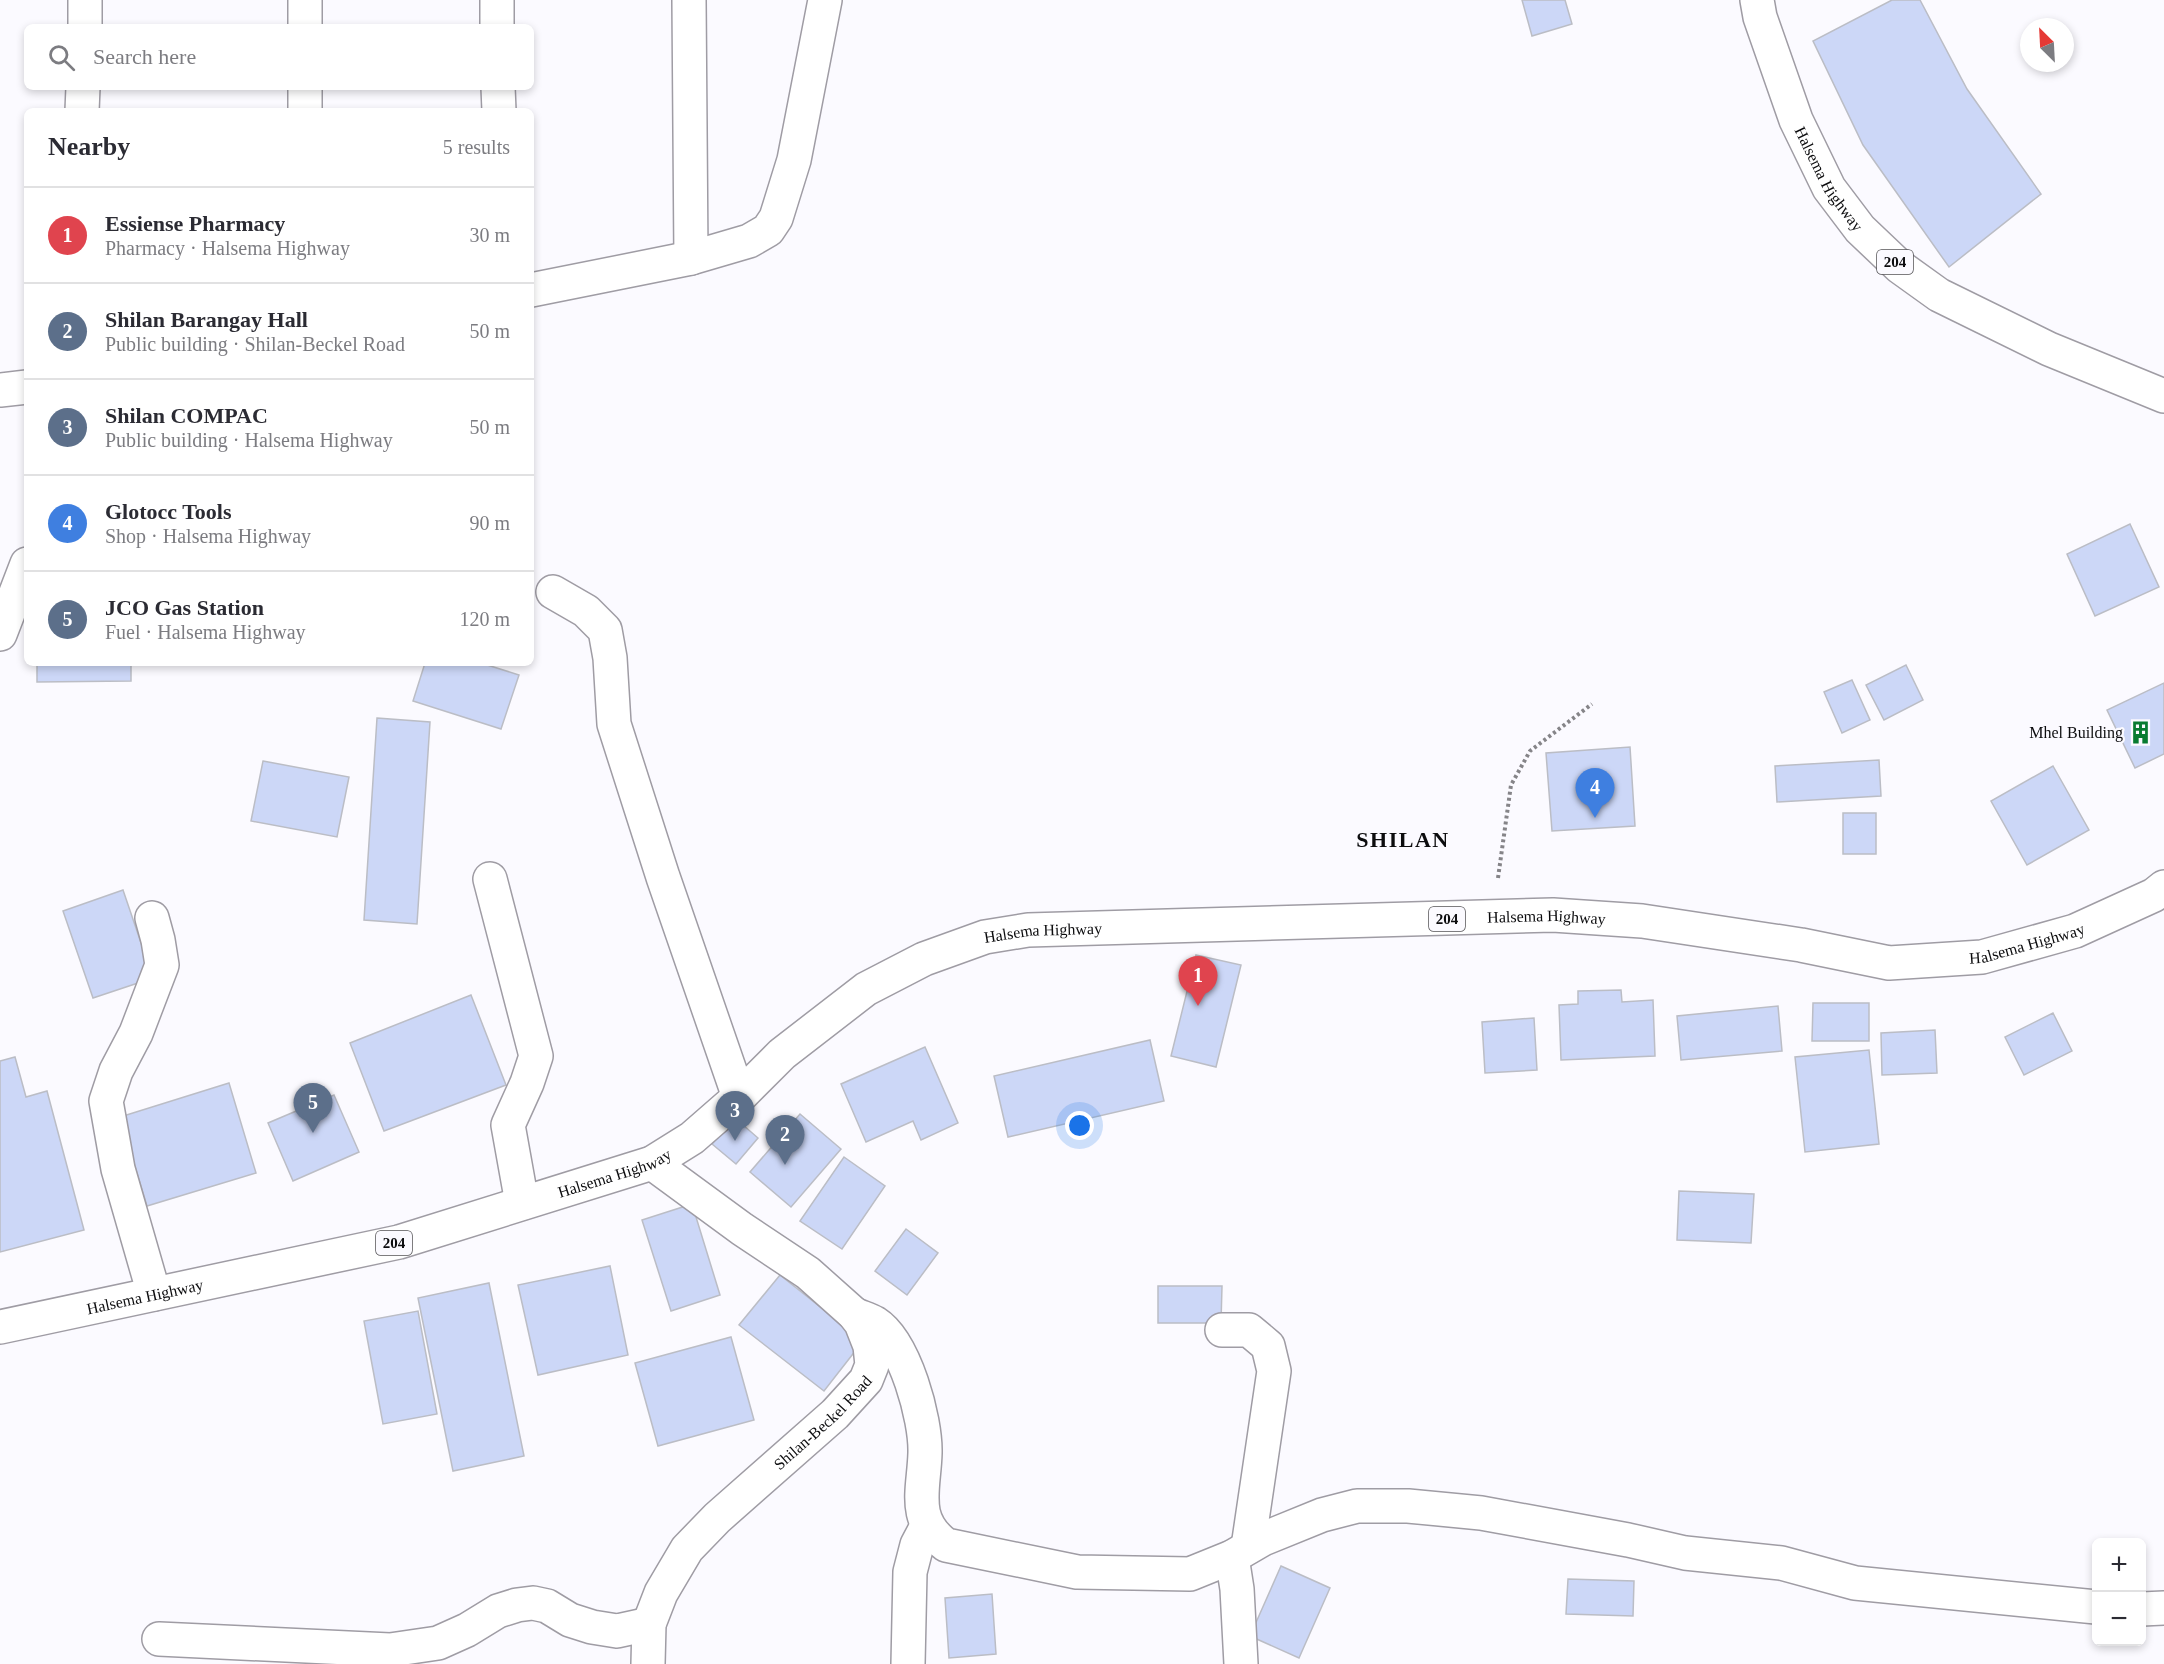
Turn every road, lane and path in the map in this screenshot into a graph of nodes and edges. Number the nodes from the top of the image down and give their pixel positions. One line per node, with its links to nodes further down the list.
1 (85, 0): 7 (main road)
2 (304, 0): 8 (main road)
3 (497, 0): 9 (main road)
4 (689, 0): 16 (main road)
5 (825, 0): 16 (main road)
6 (1757, 0): 20 (main road, Halsema Highway / 204)
7 (85, 24)
8 (305, 24)
9 (497, 24)
10 (83, 90): 13 (main road)
11 (305, 90): 14 (main road)
12 (498, 90): 15 (main road)
13 (82, 108)
14 (306, 108)
15 (499, 108)
16 (691, 258): 17 (main road)
17 (534, 289)
18 (24, 387): 19 (main road)
19 (0, 390)
20 (2164, 396)
21 (24, 572): 23 (main road)
22 (554, 592): 29 (main road)
23 (0, 634)
24 (1592, 704): 27 (path)
25 (490, 879): 31 (main road)
26 (2164, 887): 27 (main road, Halsema Highway / 204)
27 (1492, 917): 29 (main road, Halsema Highway / 204)
28 (152, 918): 32 (main road)
29 (739, 1097): 30 (main road, Halsema Highway / 204)
30 (652, 1163): 31 (main road, Halsema Highway / 204); 33 (main road, Shilan-Beckel Road)
31 (522, 1203): 32 (main road, Halsema Highway / 204)
32 (154, 1294): 34 (main road, Halsema Highway / 204)
33 (854, 1314): 36 (main road); 41 (main road, Shilan-Beckel Road)
34 (0, 1327)
35 (1222, 1330): 37 (main road)
36 (927, 1526): 37 (main road); 44 (main road)
37 (1240, 1552): 38 (main road); 45 (main road)
38 (2092, 1607)
39 (2164, 1608): 40 (main road)
40 (2146, 1609)
41 (649, 1624): 42 (main road); 43 (main road, Shilan-Beckel Road)
42 (159, 1639)
43 (648, 1664)
44 (908, 1664)
45 (1241, 1664)

